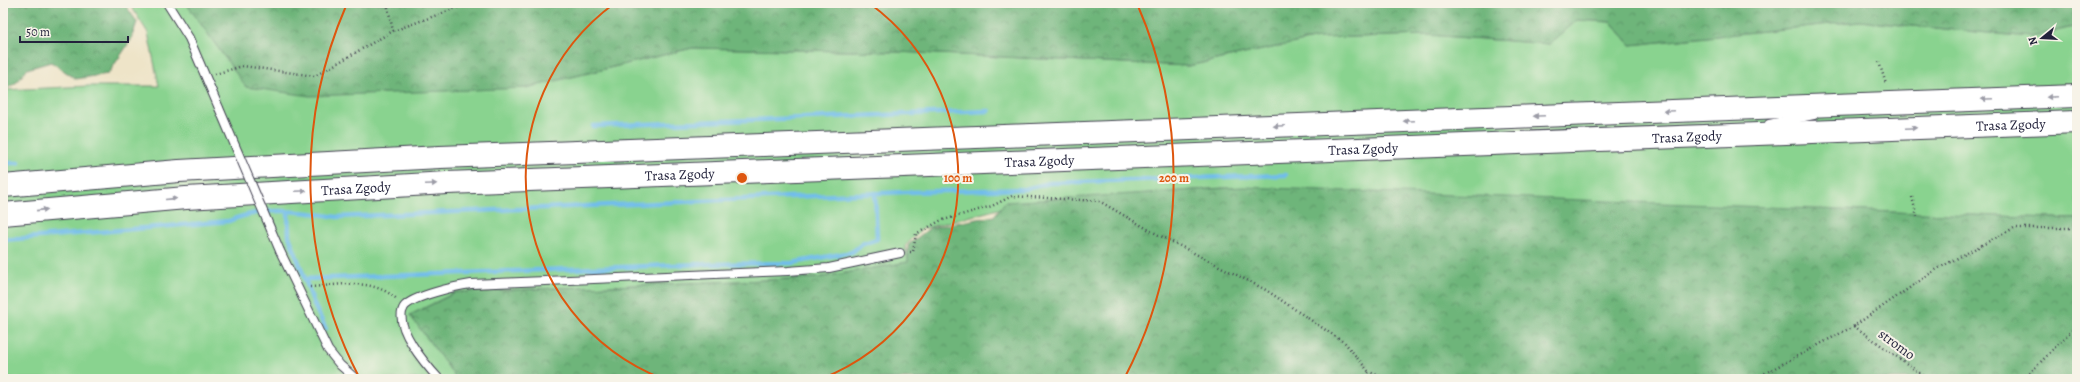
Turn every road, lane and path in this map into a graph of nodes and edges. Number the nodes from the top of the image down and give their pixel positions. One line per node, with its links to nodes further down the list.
1 (167, 3): 6 (lane)
2 (387, 3): 4 (path)
3 (470, 3): 4 (path)
4 (393, 31): 6 (path)
5 (1879, 62): 7 (path)
6 (205, 76): 21 (lane, bridge)
7 (1886, 84)
8 (2077, 96): 9 (highway, Trasa Zgody, one-way to 9)
9 (1874, 104): 10 (highway, Trasa Zgody); 11 (lane)
10 (1708, 109): 11 (lane); 15 (highway, Trasa Zgody, one-way to 15)
11 (1792, 120): 13 (lane); 14 (lane)
12 (2077, 122): 13 (highway, Trasa Zgody, one-way to 12)
13 (1872, 130): 14 (highway, Trasa Zgody)
14 (1710, 136): 17 (highway, Trasa Zgody, one-way to 14)
15 (3, 186)
16 (1912, 197): 18 (path)
17 (3, 214)
18 (1917, 217)
19 (2077, 228): 24 (path)
20 (900, 253): 22 (lane); 25 (path)
21 (297, 287): 22 (path); 26 (lane)
22 (405, 306): 27 (lane)
23 (2077, 325): 32 (path)
24 (1854, 326): 30 (path); 31 (path, stromo)
25 (1369, 372): 28 (path); 29 (path)
26 (356, 379)
27 (439, 379)
28 (1363, 379)
29 (1388, 379)
30 (1754, 379)
31 (1928, 379)
32 (2024, 379)

